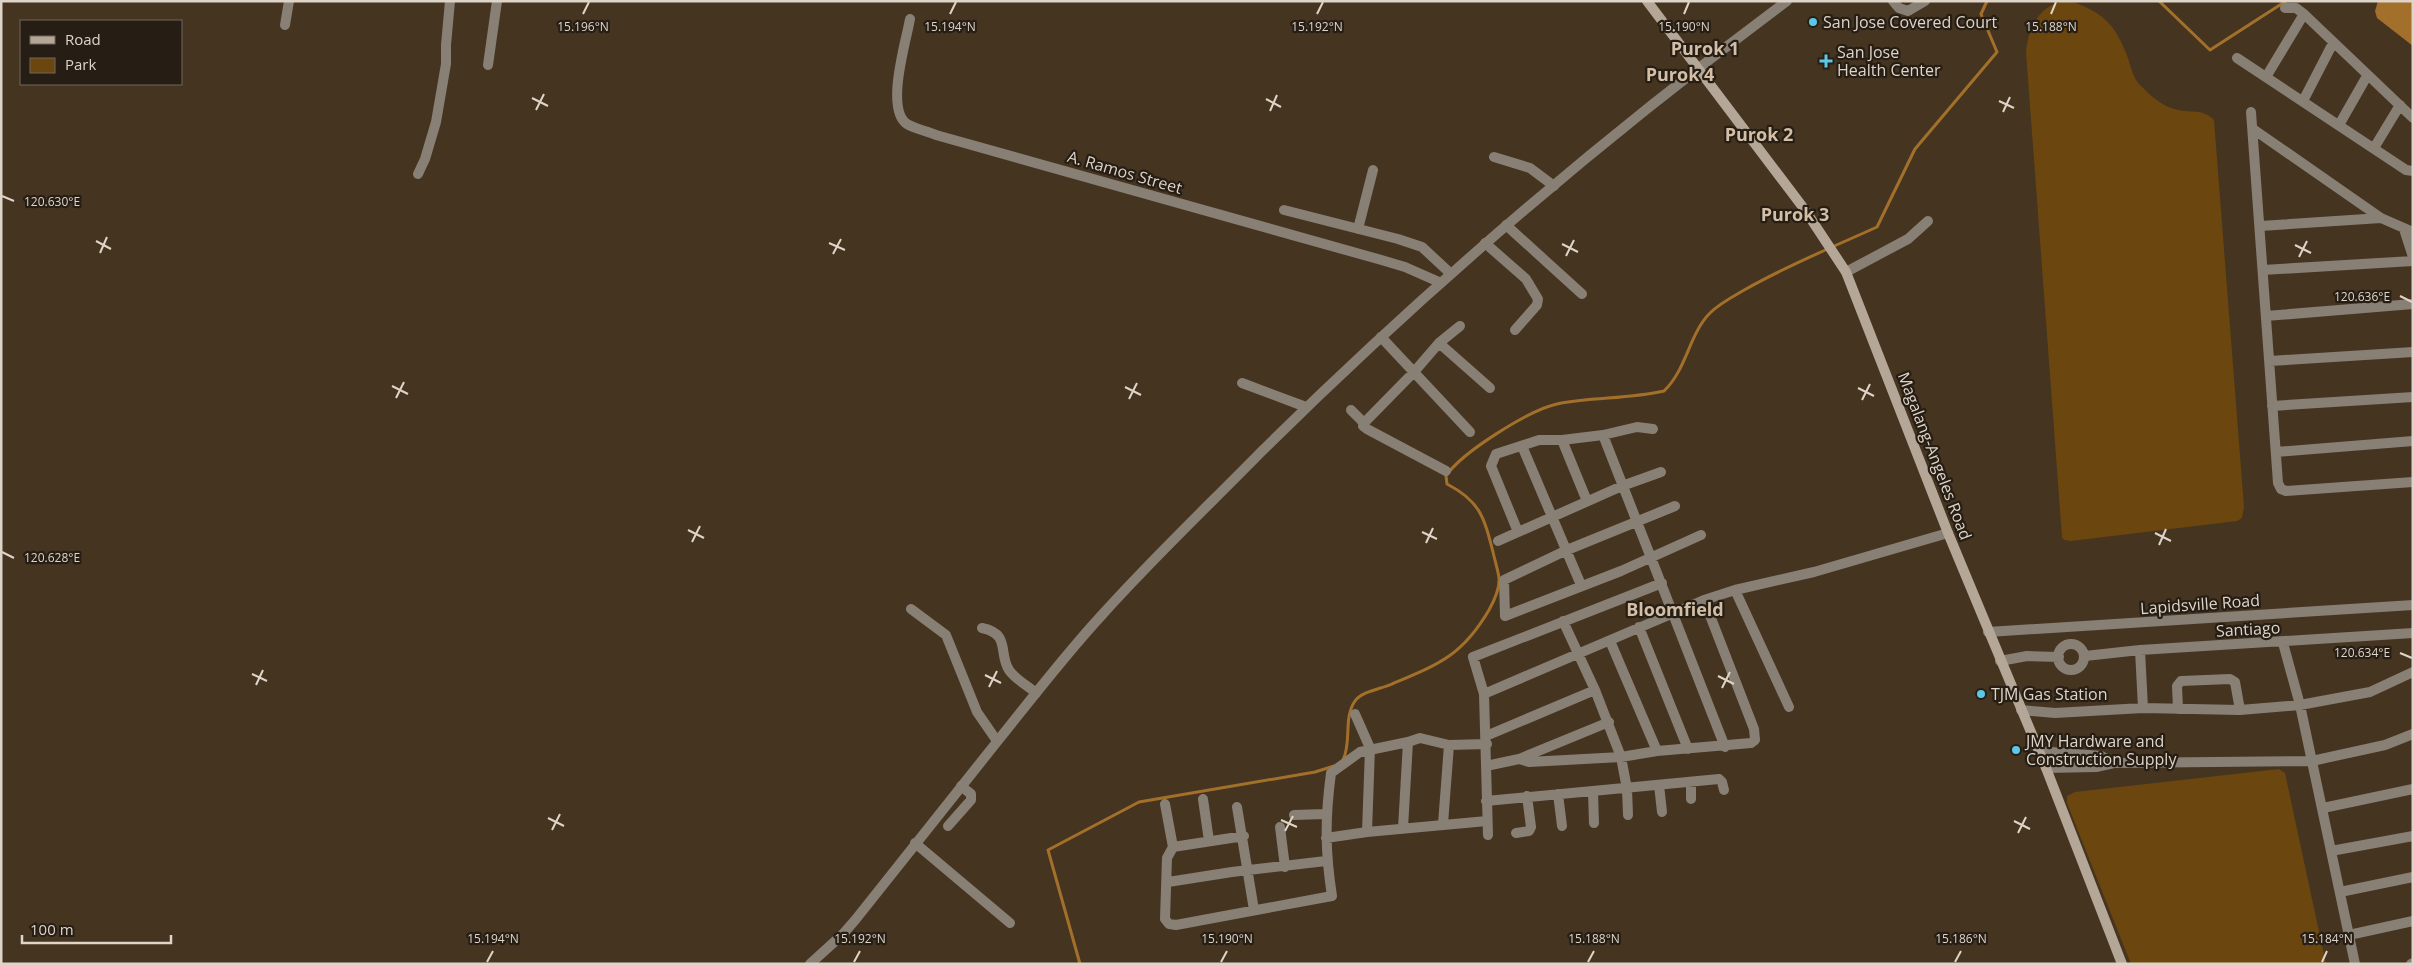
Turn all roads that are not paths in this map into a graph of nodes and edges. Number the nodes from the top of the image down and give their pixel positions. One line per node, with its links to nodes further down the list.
1 (289, 1): 11 (street)
2 (450, 1): 28 (street)
3 (496, 1): 14 (street)
4 (1647, 1): 15 (main road, Magalang-Angeles Road)
5 (1787, 1): 15 (street)
6 (1893, 1): 7 (street)
7 (1925, 1)
8 (2285, 8): 9 (street)
9 (2304, 14): 12 (street); 17 (street)
10 (910, 19): 42 (street, A. Ramos Street)
11 (285, 24)
12 (2333, 43): 16 (street); 18 (street)
13 (2238, 58): 17 (street)
14 (488, 65)
15 (1696, 68): 29 (street); 40 (main road, Magalang-Angeles Road)
16 (2367, 76): 19 (street); 22 (street)
17 (2266, 77): 18 (street)
18 (2302, 101): 22 (street)
19 (2400, 105): 21 (street); 24 (street)
20 (2251, 112): 23 (street)
21 (2413, 118)
22 (2339, 124): 24 (street)
23 (2253, 129): 31 (street); 34 (street)
24 (2374, 148): 27 (street)
25 (1494, 157): 29 (street)
26 (1372, 170): 35 (street)
27 (2413, 171)
28 (418, 174)
29 (1554, 186): 33 (street)
30 (1284, 210): 35 (street)
31 (2381, 218): 34 (street); 36 (street)
32 (1928, 221): 40 (street)
33 (1506, 225): 37 (street); 43 (street)
34 (2260, 226): 39 (street)
35 (1358, 229): 41 (street)
36 (2408, 231): 38 (street)
37 (1486, 243): 41 (street); 47 (street)
38 (2413, 259): 39 (street)
39 (2263, 270): 45 (street)
40 (1846, 272): 76 (main road, Magalang-Angeles Road)
41 (1450, 273): 42 (street)
42 (1439, 282): 48 (street)
43 (1582, 294)
44 (2413, 304): 45 (street)
45 (2266, 316): 51 (street)
46 (1460, 326): 49 (street)
47 (1514, 330)
48 (1381, 337): 52 (street); 57 (street)
49 (1439, 343): 52 (street); 54 (street)
50 (2413, 352): 51 (street)
51 (2270, 361): 56 (street)
52 (1414, 372): 59 (street); 61 (street)
53 (1242, 382): 57 (street)
54 (1490, 388)
55 (2413, 397): 56 (street)
56 (2272, 406): 66 (street)
57 (1306, 407): 102 (street)
58 (1351, 410): 59 (street)
59 (1364, 422): 67 (street)
60 (1653, 429): 62 (street)
61 (1470, 432)
62 (1603, 435): 63 (street); 70 (street)
63 (1562, 440): 65 (street); 71 (street)
64 (2413, 441): 66 (street)
65 (1522, 446): 73 (street); 75 (street)
66 (2276, 452): 69 (street)
67 (1446, 471)
68 (1661, 472): 70 (street)
69 (2413, 482)
70 (1622, 486): 71 (street); 74 (street)
71 (1587, 501): 73 (street)
72 (1675, 506): 74 (street)
73 (1552, 517): 75 (street); 79 (street)
74 (1637, 521): 79 (street); 80 (street)
75 (1518, 532): 78 (street)
76 (1948, 533): 83 (street); 91 (main road, Magalang-Angeles Road)
77 (1701, 535): 80 (street)
78 (1498, 541)
79 (1567, 550): 82 (street); 82 (street)
80 (1652, 556): 81 (street); 82 (street)
81 (1662, 583): 87 (street); 88 (street)
82 (1581, 586)
83 (1735, 590): 84 (street); 105 (street)
84 (1704, 600): 87 (street); 117 (street)
85 (2413, 605): 91 (street, Lapidsville Road)
86 (911, 609): 114 (street)
87 (1672, 614): 89 (street); 117 (street)
88 (1563, 621): 96 (street); 103 (street)
89 (1639, 627): 93 (street); 119 (street)
90 (982, 628): 102 (street)
91 (1988, 632): 99 (main road, Magalang-Angeles Road)
92 (2413, 633): 94 (street, Santiago)
93 (1610, 641): 96 (street); 120 (street)
94 (2284, 643): 95 (street, Santiago); 104 (street)
95 (2140, 650): 97 (street, Santiago); 106 (street)
96 (1579, 653): 101 (street); 103 (street)
97 (2084, 656): 98 (street); 98 (street)
98 (2058, 657): 99 (street)
99 (2000, 661): 108 (main road, Magalang-Angeles Road)
100 (2413, 672): 104 (street)
101 (1595, 690): 111 (street); 113 (street)
102 (1036, 693): 114 (street)
103 (1484, 694): 113 (street)
104 (2300, 705): 109 (street); 125 (street)
105 (1789, 707)
106 (2143, 708): 107 (street); 108 (street)
107 (2178, 709): 109 (street); 109 (street)
108 (2022, 710): 121 (main road, Magalang-Angeles Road)
109 (2240, 710)
110 (1355, 714): 118 (street)
111 (1609, 722): 123 (street); 124 (street)
112 (2413, 734): 125 (street)
113 (1486, 740): 116 (street); 127 (street)
114 (997, 742): 132 (street)
115 (1408, 742): 116 (street); 118 (street); 155 (street)
116 (1448, 745): 151 (street)
117 (1725, 747): 119 (street)
118 (1370, 748): 146 (street); 156 (street)
119 (1688, 750): 120 (street)
120 (1657, 751): 123 (street)
121 (2038, 751): 122 (street); 129 (main road, Magalang-Angeles Road)
122 (2067, 753): 126 (street); 128 (street)
123 (1622, 756): 124 (street); 134 (street)
124 (1519, 759): 127 (street)
125 (2312, 761): 126 (street); 144 (street)
126 (2114, 763): 128 (street)
127 (1486, 766): 141 (street)
128 (2068, 767): 129 (street)
129 (2046, 768): 177 (main road, Magalang-Angeles Road)
130 (1691, 783): 131 (street); 135 (street); 140 (street)
131 (1659, 785): 134 (street); 145 (street)
132 (961, 786): 152 (street); 163 (street)
133 (2413, 789): 144 (street)
134 (1627, 790): 136 (street); 148 (street)
135 (1724, 790)
136 (1593, 792): 137 (street); 150 (street)
137 (1558, 794): 138 (street); 153 (street)
138 (1527, 796): 141 (street); 157 (street)
139 (1203, 799): 162 (street)
140 (1691, 799)
141 (1486, 801): 149 (street)
142 (1165, 804): 164 (street)
143 (1238, 808): 159 (street)
144 (2323, 808): 165 (street)
145 (1662, 812)
146 (1325, 814): 147 (street); 161 (street)
147 (1294, 815)
148 (1628, 815)
149 (1487, 821): 151 (street); 158 (street)
150 (1594, 823)
151 (1443, 824): 155 (street)
152 (948, 826)
153 (1562, 826)
154 (1280, 827): 167 (street)
155 (1403, 828): 156 (street)
156 (1366, 832): 161 (street)
157 (1516, 833)
158 (1488, 835)
159 (1244, 836): 162 (street); 168 (street)
160 (2413, 836): 165 (street)
161 (1326, 838): 166 (street)
162 (1209, 841): 164 (street)
163 (915, 843): 174 (street); 176 (street)
164 (1173, 847): 170 (street)
165 (2331, 851): 171 (street)
166 (1326, 861): 167 (street); 172 (street)
167 (1285, 867): 168 (street)
168 (1248, 870): 170 (street); 172 (street)
169 (2413, 877): 171 (street)
170 (1168, 882): 172 (street)
171 (2340, 892): 175 (street)
172 (1254, 910)
173 (2413, 921): 175 (street)
174 (1010, 923)
175 (2349, 935): 178 (street)
176 (810, 964)
177 (2122, 964)
178 (2355, 964)

